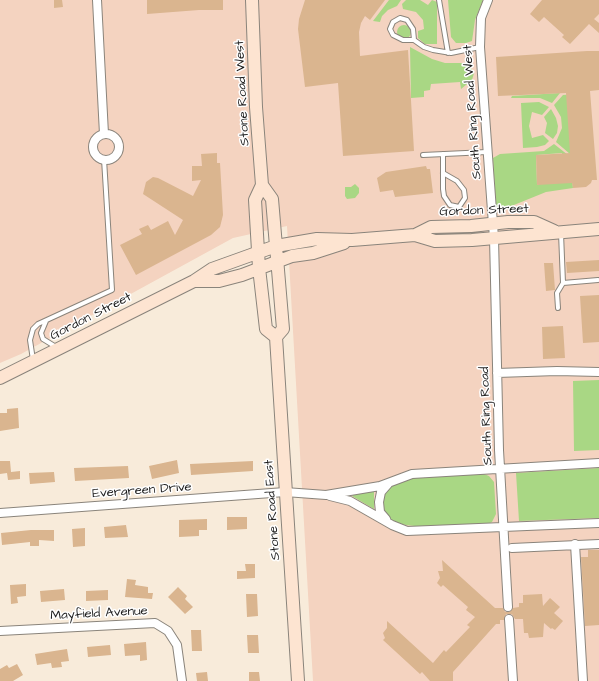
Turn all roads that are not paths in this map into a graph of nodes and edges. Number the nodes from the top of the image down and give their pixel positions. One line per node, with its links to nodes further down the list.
1 (97, 0): 8 (street)
2 (252, 0): 14 (main road, Stone Road West)
3 (439, 0): 7 (lane)
4 (488, 0): 6 (street, South Ring Road West)
5 (414, 40): 5 (lane); 7 (lane)
6 (480, 47): 7 (lane); 9 (street, South Ring Road West)
7 (448, 53)
8 (104, 134): 12 (street); 12 (street)
9 (487, 152): 10 (lane); 15 (street, South Ring Road West)
10 (443, 154): 11 (lane); 13 (lane)
11 (423, 155)
12 (104, 159): 29 (lane)
13 (443, 172): 13 (lane)
14 (262, 185): 21 (main road, Stone Road West); 22 (main road, Stone Road West)
15 (493, 224): 17 (main road, Gordon Street); 18 (main road, Gordon Street); 19 (street, South Ring Road)
16 (599, 229): 17 (main road, Gordon Street)
17 (558, 231): 19 (main road, Gordon Street); 27 (lane)
18 (415, 235): 19 (main road, Gordon Street); 20 (main road, Gordon Street)
19 (494, 238): 34 (street, South Ring Road)
20 (352, 240): 21 (main road, Gordon Street); 23 (main road, Gordon Street)
21 (276, 246): 22 (main road, Gordon Street); 23 (main road, Stone Road West)
22 (258, 252): 24 (main road, Stone Road West); 26 (main road, Gordon Street)
23 (277, 260): 24 (main road, Gordon Street); 30 (main road, Stone Road East)
24 (259, 268): 26 (main road, Gordon Street); 30 (main road)
25 (598, 280): 27 (lane)
26 (194, 281): 31 (main road, Gordon Street)
27 (563, 283): 28 (lane)
28 (558, 308)
29 (46, 321): 31 (lane); 32 (lane)
30 (276, 337): 39 (main road, Stone Road East)
31 (59, 349): 32 (main road, Gordon Street)
32 (34, 361): 35 (main road, Gordon Street)
33 (599, 372): 34 (street)
34 (498, 373): 37 (street, South Ring Road)
35 (0, 378)
36 (599, 464): 37 (street)
37 (501, 469): 38 (street); 44 (street, South Ring Road)
38 (397, 478): 40 (street); 43 (street)
39 (285, 492): 40 (street, Evergreen Drive); 41 (street, Evergreen Drive); 52 (main road, Stone Road East)
40 (326, 495): 43 (street)
41 (0, 513)
42 (599, 523): 44 (street)
43 (392, 525): 44 (street)
44 (505, 528): 48 (street, South Ring Road)
45 (575, 544): 46 (street); 47 (street); 54 (street)
46 (599, 544)
47 (512, 548)
48 (508, 607)
49 (509, 619): 53 (street)
50 (0, 631): 51 (street, Mayfield Avenue)
51 (182, 681)
52 (298, 681)
53 (513, 681)
54 (583, 681)

